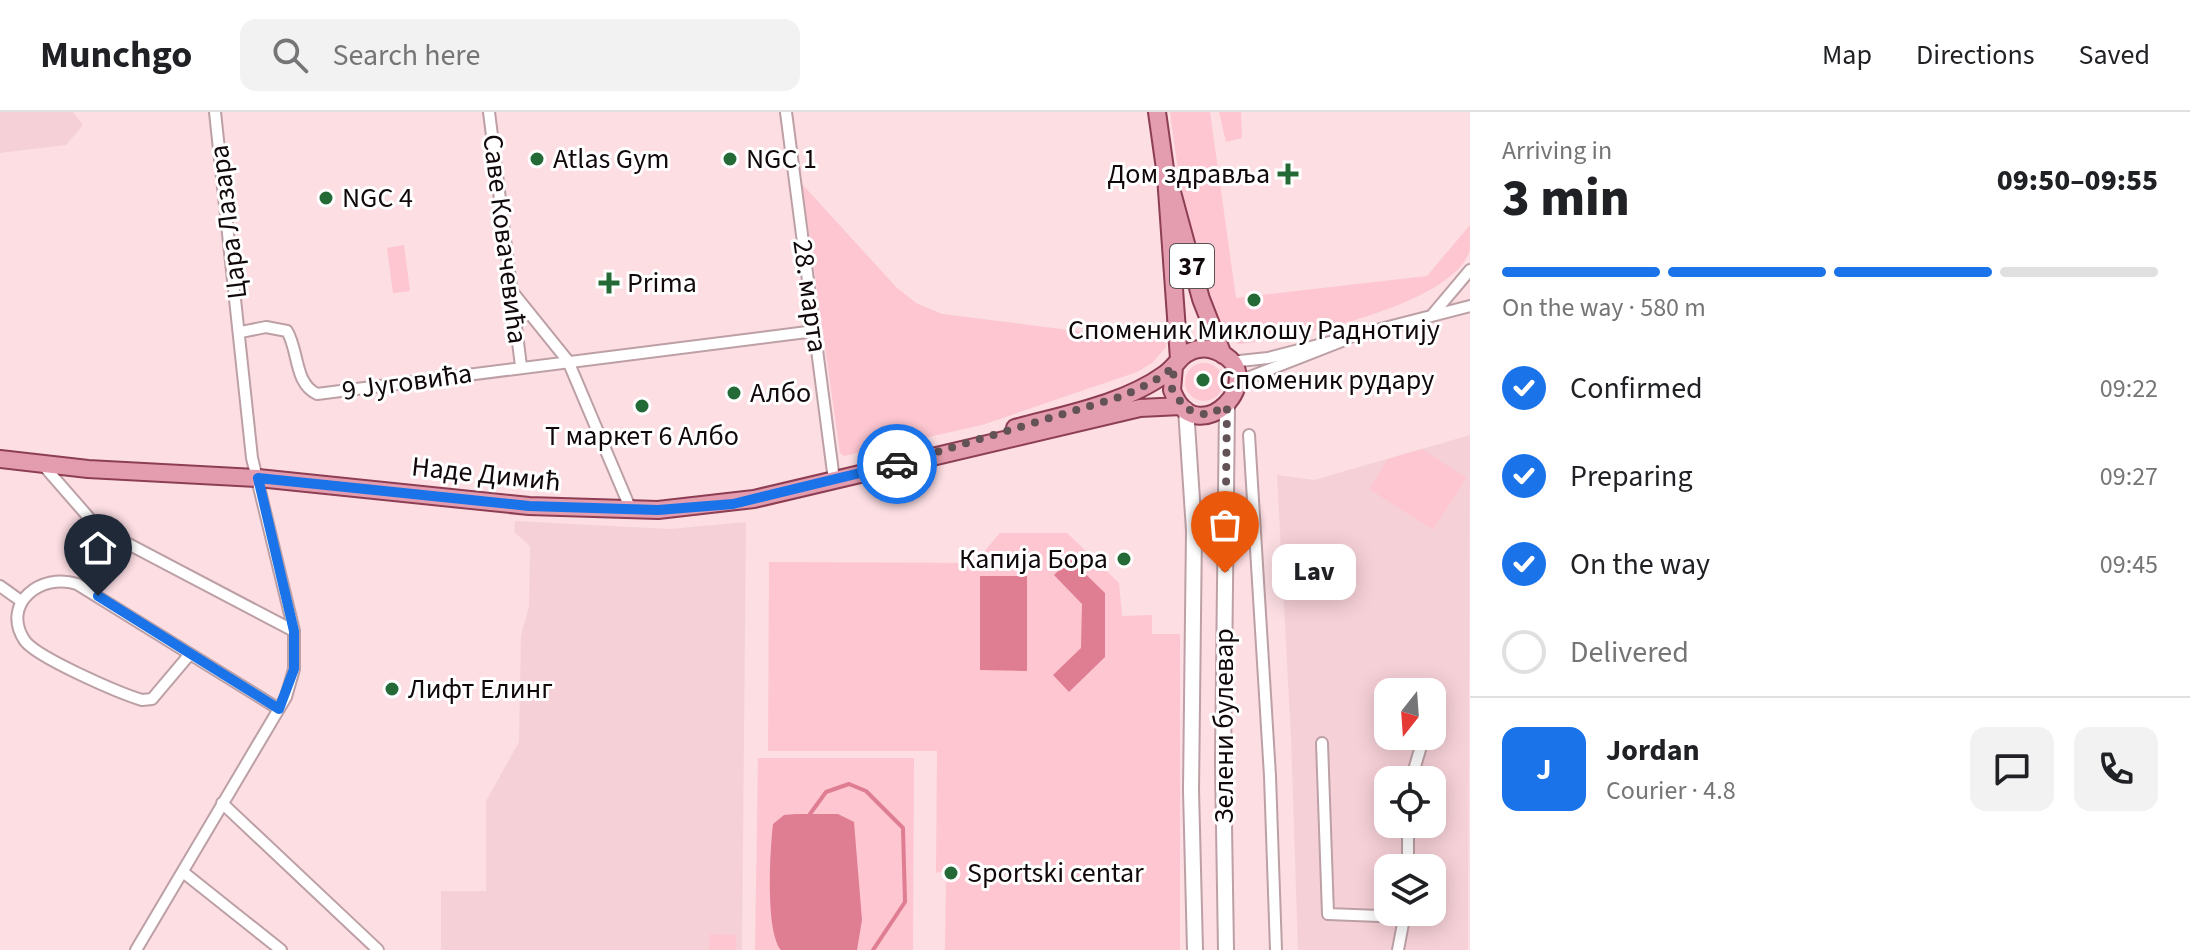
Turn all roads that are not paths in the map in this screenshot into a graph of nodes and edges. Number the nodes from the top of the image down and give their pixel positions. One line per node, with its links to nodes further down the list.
1 (215, 112): 11 (street, Цара Лазара)
2 (489, 112): 7 (street, Саве Ковачевића)
3 (786, 112): 10 (street, 28. марта)
4 (1157, 112): 5 (main road, 37)
5 (1166, 176): 13 (main road, 37); 15 (main road, 37)
6 (1470, 270): 9 (street)
7 (512, 293): 14 (street); 16 (street, Саве Ковачевића)
8 (1470, 306): 9 (street)
9 (1433, 314): 12 (street)
10 (815, 331): 14 (street, 9 Југовића); 25 (street, 28. марта)
11 (241, 332): 16 (street, 9 Југовића); 24 (street, Цара Лазара)
12 (1348, 338): 13 (street); 17 (street)
13 (1227, 358): 15 (main road); 17 (main road, 37)
14 (568, 361): 16 (street, 9 Југовића); 26 (street)
15 (1177, 363): 19 (main road, 37); 21 (main road)
16 (521, 366)
17 (1236, 390): 18 (main road)
18 (1227, 406): 19 (main road); 41 (street, Зелени булевар)
19 (1183, 408): 21 (main road); 40 (street, Зелени булевар)
20 (1249, 435): 42 (street)
21 (941, 453): 25 (main road, Наде Димић)
22 (0, 457): 23 (main road, Наде Димић)
23 (43, 465): 24 (main road, Наде Димић); 29 (street)
24 (258, 478): 26 (main road, Наде Димић); 29 (street, Цара Лазара)
25 (834, 480): 26 (main road, Наде Димић)
26 (631, 510)
27 (0, 586): 28 (street)
28 (21, 601): 30 (street); 30 (street)
29 (294, 631): 31 (street, Цара Лазара)
30 (190, 654): 31 (street)
31 (279, 709): 33 (street, Цара Лазара)
32 (1322, 743): 35 (street)
33 (222, 803): 34 (street, Цара Лазара); 39 (street)
34 (183, 872): 37 (street, Цара Лазара); 38 (street)
35 (1374, 915)
36 (1403, 926): 43 (street)
37 (136, 950)
38 (281, 950)
39 (378, 950)
40 (1195, 950)
41 (1226, 950)
42 (1276, 950)
43 (1398, 950)

